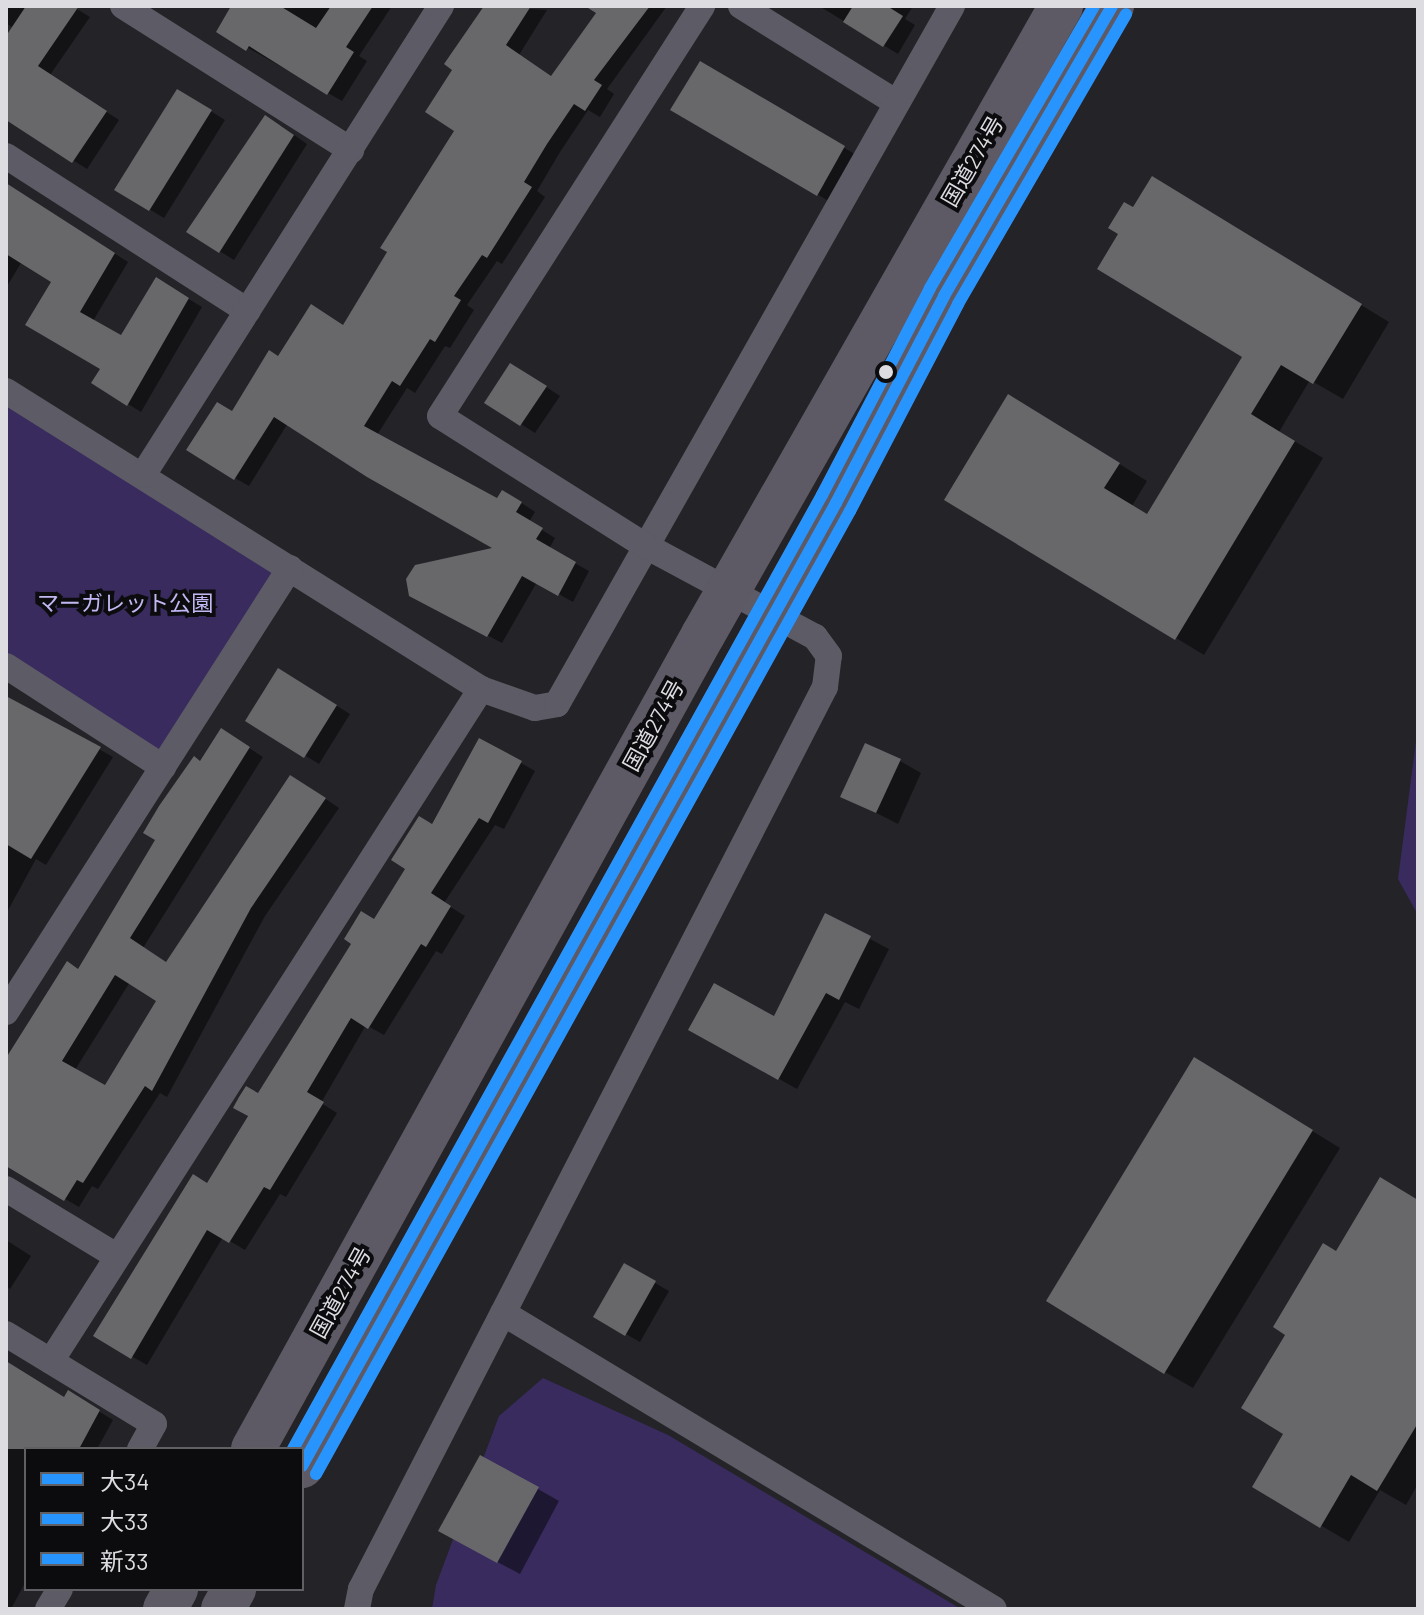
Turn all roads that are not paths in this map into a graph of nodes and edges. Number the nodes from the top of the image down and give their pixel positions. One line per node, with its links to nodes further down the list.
1 (123, 6): 9 (street)
2 (441, 6): 9 (street)
3 (702, 6): 14 (street)
4 (741, 6): 8 (street)
5 (952, 6): 8 (street)
6 (1061, 6): 16 (highway, 国道274号)
7 (1112, 6): 17 (highway, 国道274号)
8 (895, 102): 14 (street)
9 (351, 150): 11 (street)
10 (6, 156): 11 (street)
11 (247, 311): 13 (street)
12 (6, 391): 13 (street)
13 (143, 475): 15 (street)
14 (644, 545): 16 (street); 19 (street)
15 (290, 568): 19 (street); 20 (street)
16 (728, 593): 17 (street); 28 (highway, 国道274号)
17 (774, 616): 24 (street); 29 (highway, 国道274号)
18 (6, 666): 20 (street)
19 (481, 689): 23 (street)
20 (163, 767): 21 (street)
21 (6, 1012)
22 (6, 1189): 23 (street)
23 (115, 1255): 26 (street)
24 (503, 1313): 36 (street); 37 (street)
25 (6, 1334): 26 (street)
26 (51, 1361): 27 (street)
27 (141, 1447)
28 (254, 1447)
29 (304, 1462)
30 (59, 1591): 33 (street)
31 (175, 1591): 34 (highway)
32 (233, 1591): 35 (highway)
33 (48, 1609)
34 (165, 1609)
35 (223, 1609)
36 (357, 1609)
37 (994, 1609)

